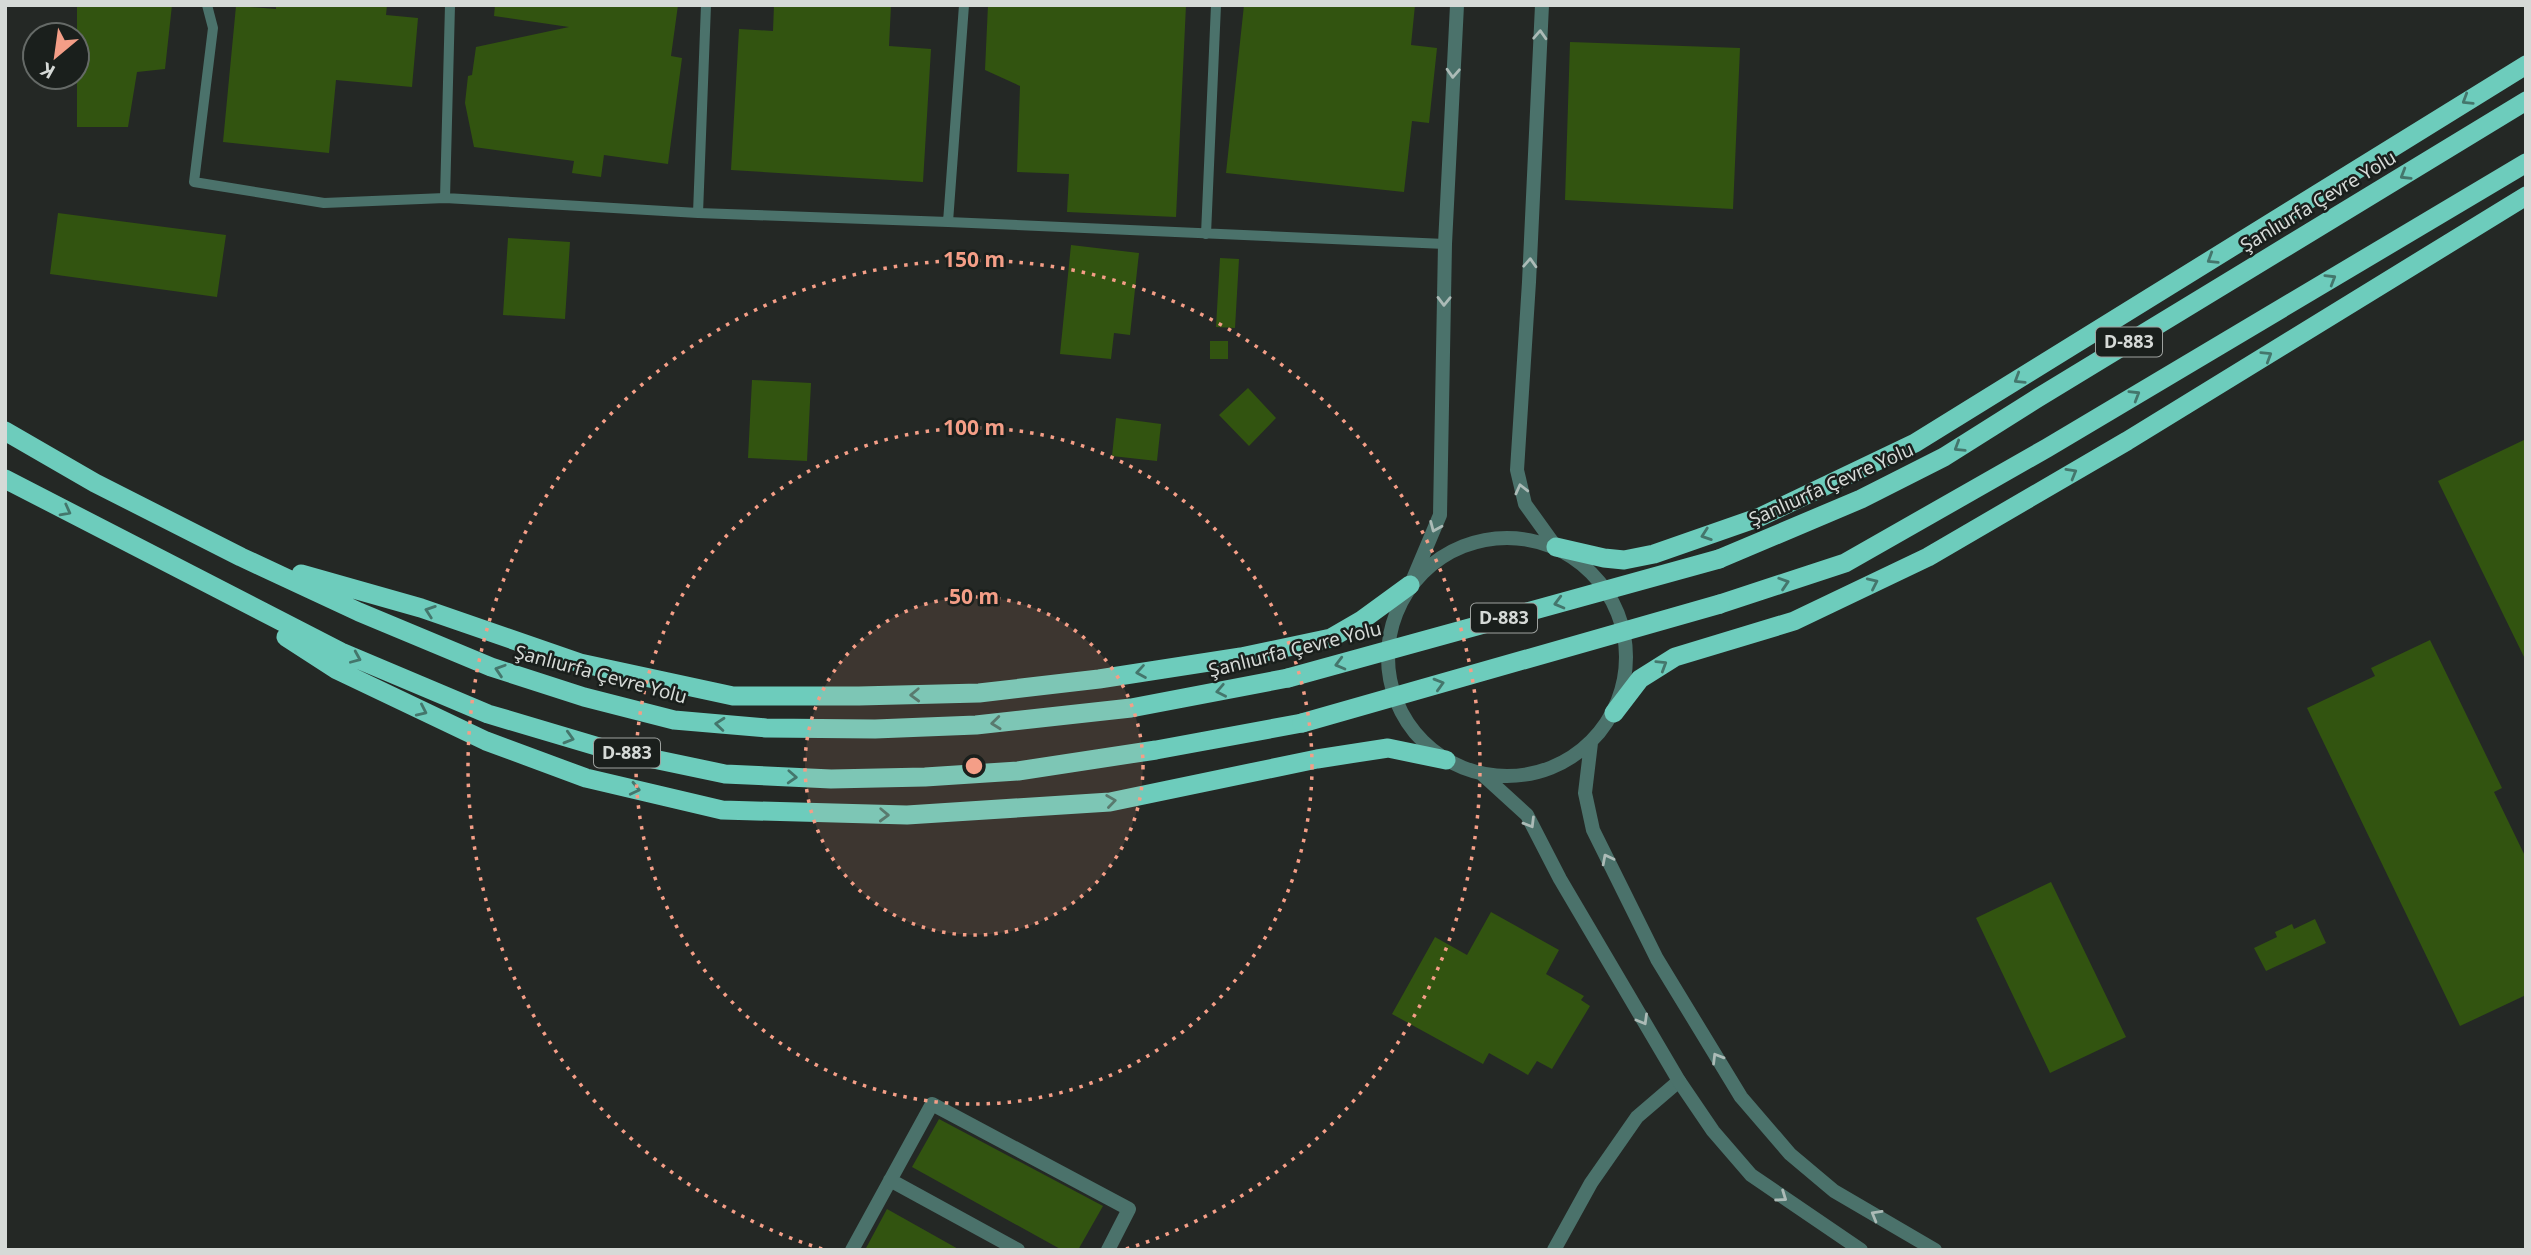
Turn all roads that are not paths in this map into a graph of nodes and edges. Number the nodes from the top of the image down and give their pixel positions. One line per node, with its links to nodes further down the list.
1 (207, 5): 12 (lane)
2 (450, 5): 12 (lane)
3 (706, 5): 13 (lane)
4 (964, 5): 14 (lane)
5 (1216, 5): 15 (lane)
6 (1457, 5): 16 (street, one-way to 16)
7 (1542, 5): 19 (street, one-way to 7)
8 (2526, 65): 19 (highway, one-way to 19)
9 (2526, 102): 20 (highway, Şanlıurfa Çevre Yolu / D-883, one-way to 20, bridge)
10 (2526, 163): 22 (highway, D-883, one-way to 10, bridge)
11 (2526, 196): 23 (highway, one-way to 11)
12 (445, 198): 13 (lane)
13 (698, 213): 14 (lane)
14 (948, 222): 15 (lane)
15 (1206, 234): 16 (lane)
16 (1445, 244): 21 (street, one-way to 21)
17 (5, 431): 20 (highway, Şanlıurfa Çevre Yolu / D-883)
18 (5, 479): 22 (highway, D-883, one-way to 22)
19 (1556, 547): 21 (street); 23 (street)
20 (241, 557): 21 (highway, one-way to 20)
21 (1410, 585): 25 (street)
22 (216, 590): 25 (highway, one-way to 25)
23 (1614, 713): 24 (street)
24 (1591, 743): 26 (street); 34 (street, one-way to 24)
25 (1446, 760): 26 (street)
26 (1482, 774): 27 (street, one-way to 27)
27 (1679, 1081): 32 (street); 33 (street, one-way to 33)
28 (890, 1180): 29 (street); 30 (street); 31 (street)
29 (852, 1250)
30 (1018, 1250)
31 (1108, 1250)
32 (1554, 1250)
33 (1861, 1250)
34 (1935, 1250)

